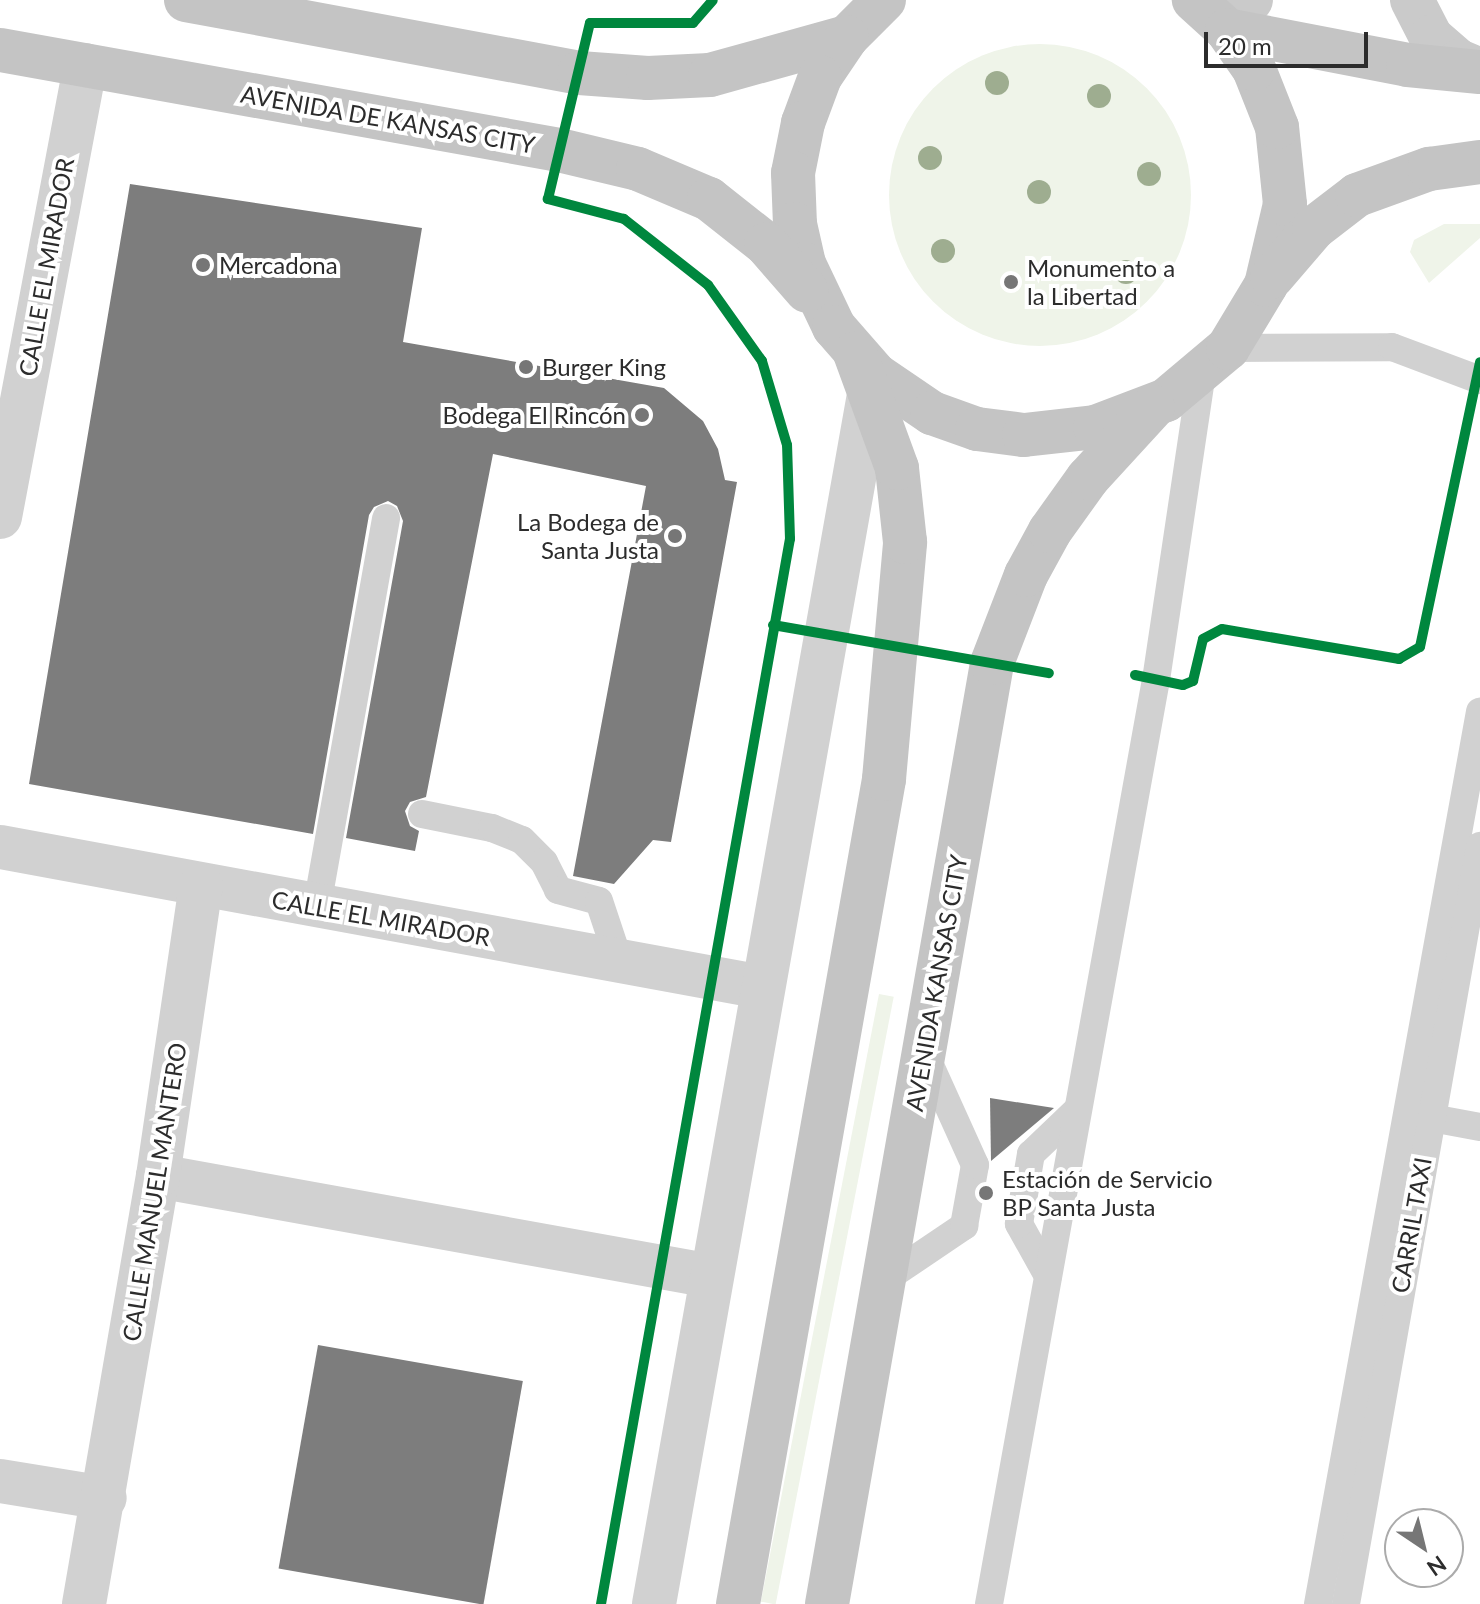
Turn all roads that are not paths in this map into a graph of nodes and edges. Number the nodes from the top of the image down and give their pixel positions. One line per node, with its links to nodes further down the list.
1 (186, 0): 5 (main road)
2 (884, 0): 5 (main road)
3 (1412, 0): 8 (main road)
4 (1221, 11): 8 (main road); 10 (main road)
5 (847, 37): 11 (main road)
6 (0, 50): 7 (main road, AVENIDA DE KANSAS CITY)
7 (85, 65): 11 (main road, AVENIDA DE KANSAS CITY); 16 (street, CALLE EL MIRADOR)
8 (1480, 71)
9 (1480, 162): 10 (main road)
10 (1266, 285): 12 (main road)
11 (822, 307): 13 (main road)
12 (1215, 360): 14 (lane); 15 (main road); 27 (lane)
13 (863, 371): 15 (main road); 25 (street); 38 (main road)
14 (1480, 380)
15 (1153, 407): 26 (main road, AVENIDA KANSAS CITY)
16 (0, 517)
17 (386, 518): 23 (lane)
18 (1480, 712): 28 (lane)
19 (422, 814): 24 (lane)
20 (1480, 846): 28 (lane, CARRIL TAXI)
21 (0, 847): 22 (street, CALLE EL MIRADOR)
22 (201, 885): 23 (street, CALLE EL MIRADOR); 30 (street, CALLE MANUEL MANTERO)
23 (317, 906): 24 (street, CALLE EL MIRADOR)
24 (619, 961): 25 (street, CALLE EL MIRADOR)
25 (762, 987): 31 (street)
26 (924, 1052): 33 (main road, AVENIDA KANSAS CITY); 33 (lane)
27 (1077, 1110): 32 (lane); 32 (lane)
28 (1418, 1115): 29 (lane); 41 (lane); 42 (lane, CARRIL TAXI)
29 (1480, 1127)
30 (158, 1176): 31 (street); 35 (street, CALLE MANUEL MANTERO)
31 (711, 1276): 37 (street)
32 (1048, 1276): 40 (lane)
33 (884, 1280): 39 (main road, AVENIDA KANSAS CITY)
34 (0, 1481): 35 (street)
35 (105, 1498): 36 (street, CALLE MANUEL MANTERO)
36 (84, 1604)
37 (654, 1604)
38 (738, 1604)
39 (827, 1604)
40 (989, 1604)
41 (1318, 1604)
42 (1346, 1604)

